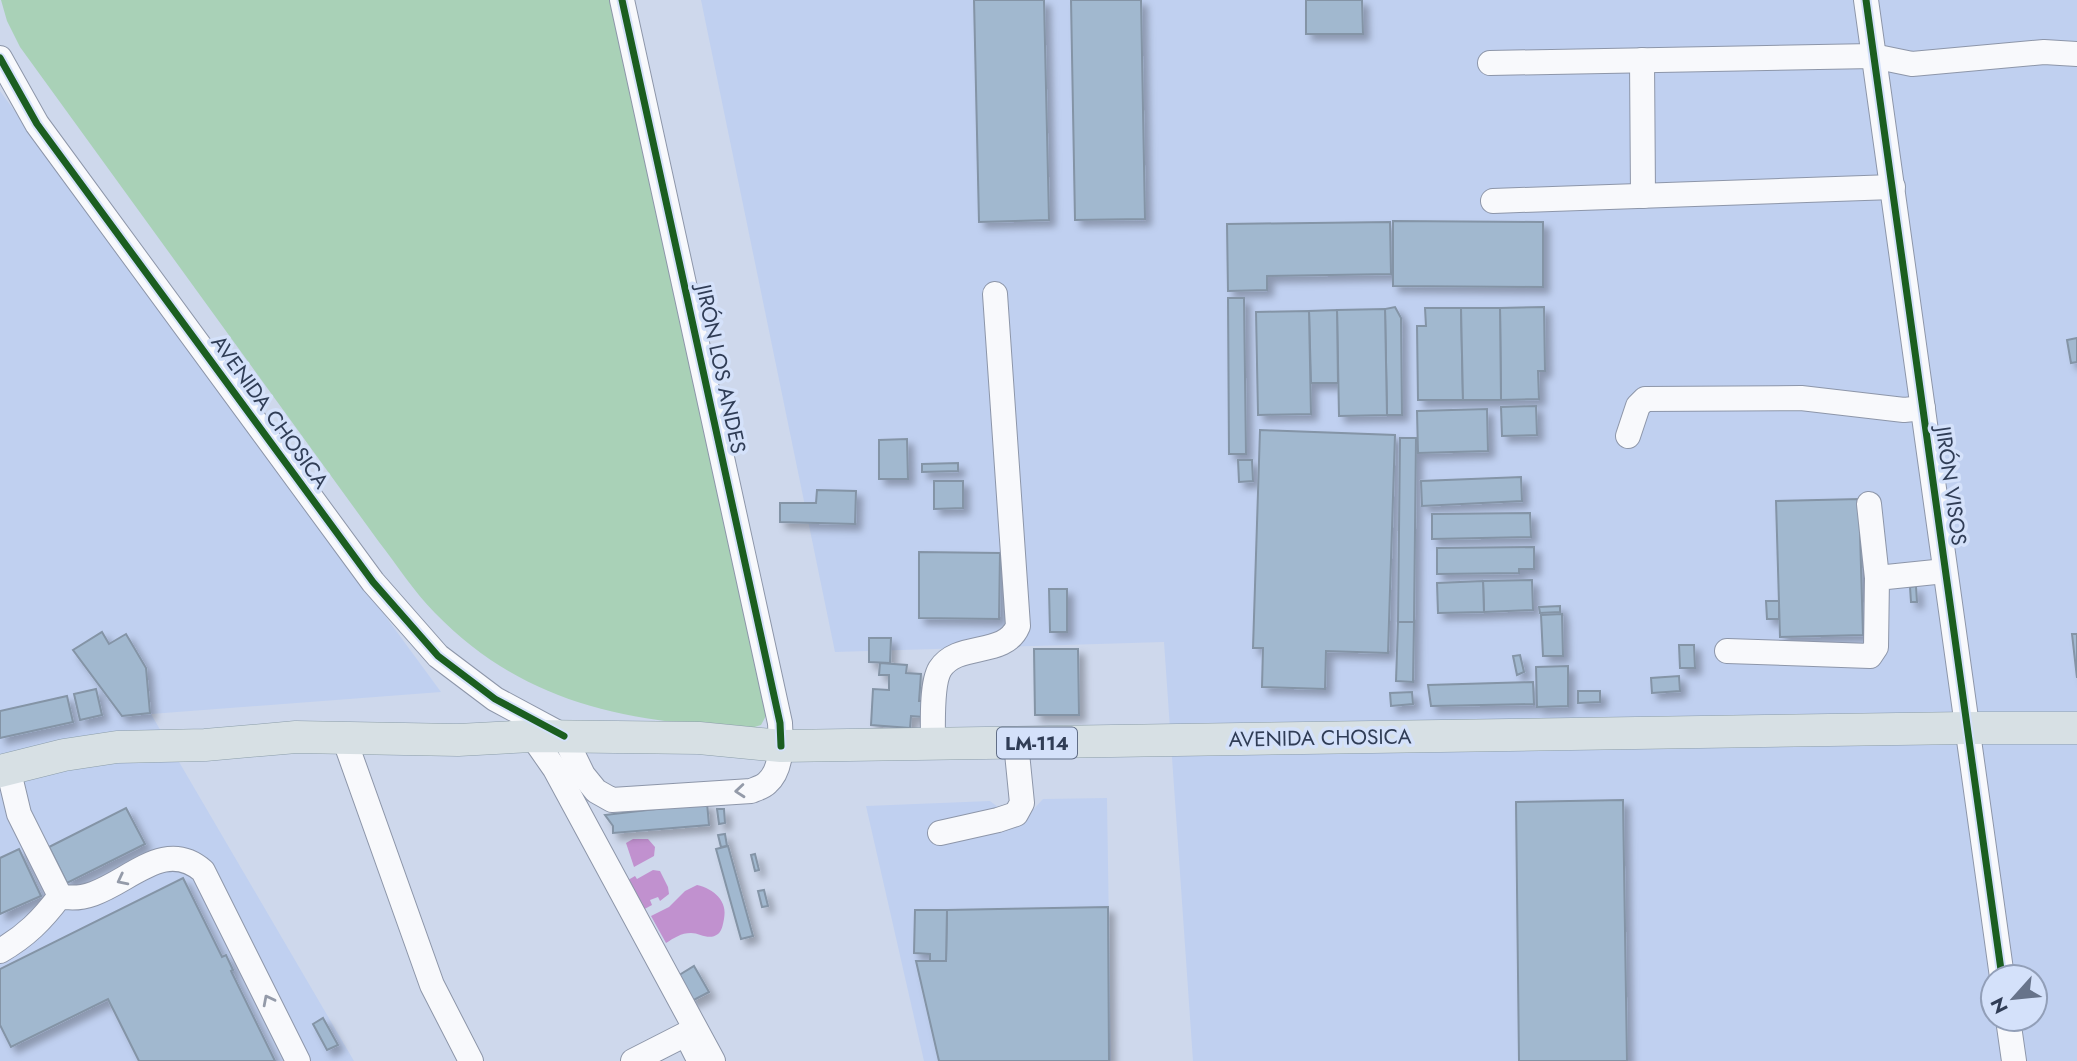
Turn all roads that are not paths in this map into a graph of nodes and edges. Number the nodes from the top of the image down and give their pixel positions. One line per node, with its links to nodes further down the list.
1 (622, 0): 25 (street, JIRÓN LOS ANDES)
2 (1866, 0): 4 (street, JIRÓN VISOS)
3 (2077, 54): 4 (street)
4 (1874, 56): 6 (street); 8 (street, JIRÓN VISOS)
5 (0, 58): 21 (street, AVENIDA CHOSICA)
6 (1642, 60): 7 (street); 9 (street)
7 (1490, 63)
8 (1893, 187): 9 (street); 12 (street, JIRÓN VISOS)
9 (1643, 196): 10 (street)
10 (1493, 201)
11 (995, 294): 24 (street)
12 (1923, 408): 13 (street); 15 (street, JIRÓN VISOS)
13 (1628, 436)
14 (1869, 504): 16 (street)
15 (1945, 571): 16 (street); 18 (street, JIRÓN VISOS)
16 (1877, 578): 17 (street)
17 (1727, 651)
18 (1966, 728): 19 (main road, AVENIDA CHOSICA / LM-114); 23 (main road, AVENIDA CHOSICA / LM-114); 30 (street, JIRÓN VISOS)
19 (2077, 728)
20 (531, 736): 21 (main road, AVENIDA CHOSICA / LM-114); 22 (main road, AVENIDA CHOSICA / LM-114); 32 (street)
21 (564, 736): 25 (main road, AVENIDA CHOSICA / LM-114); 25 (street, one-way to 21)
22 (344, 738): 26 (main road, AVENIDA CHOSICA / LM-114); 34 (street)
23 (1016, 743): 24 (main road, AVENIDA CHOSICA / LM-114); 27 (street)
24 (933, 744): 25 (main road, AVENIDA CHOSICA / LM-114)
25 (781, 747)
26 (4, 770): 28 (street)
27 (940, 833)
28 (60, 896): 29 (street); 33 (street, one-way to 28)
29 (0, 951)
30 (1999, 963)
31 (2010, 1033): 36 (street)
32 (710, 1055): 35 (street)
33 (298, 1061)
34 (471, 1061)
35 (633, 1061)
36 (2014, 1061)

